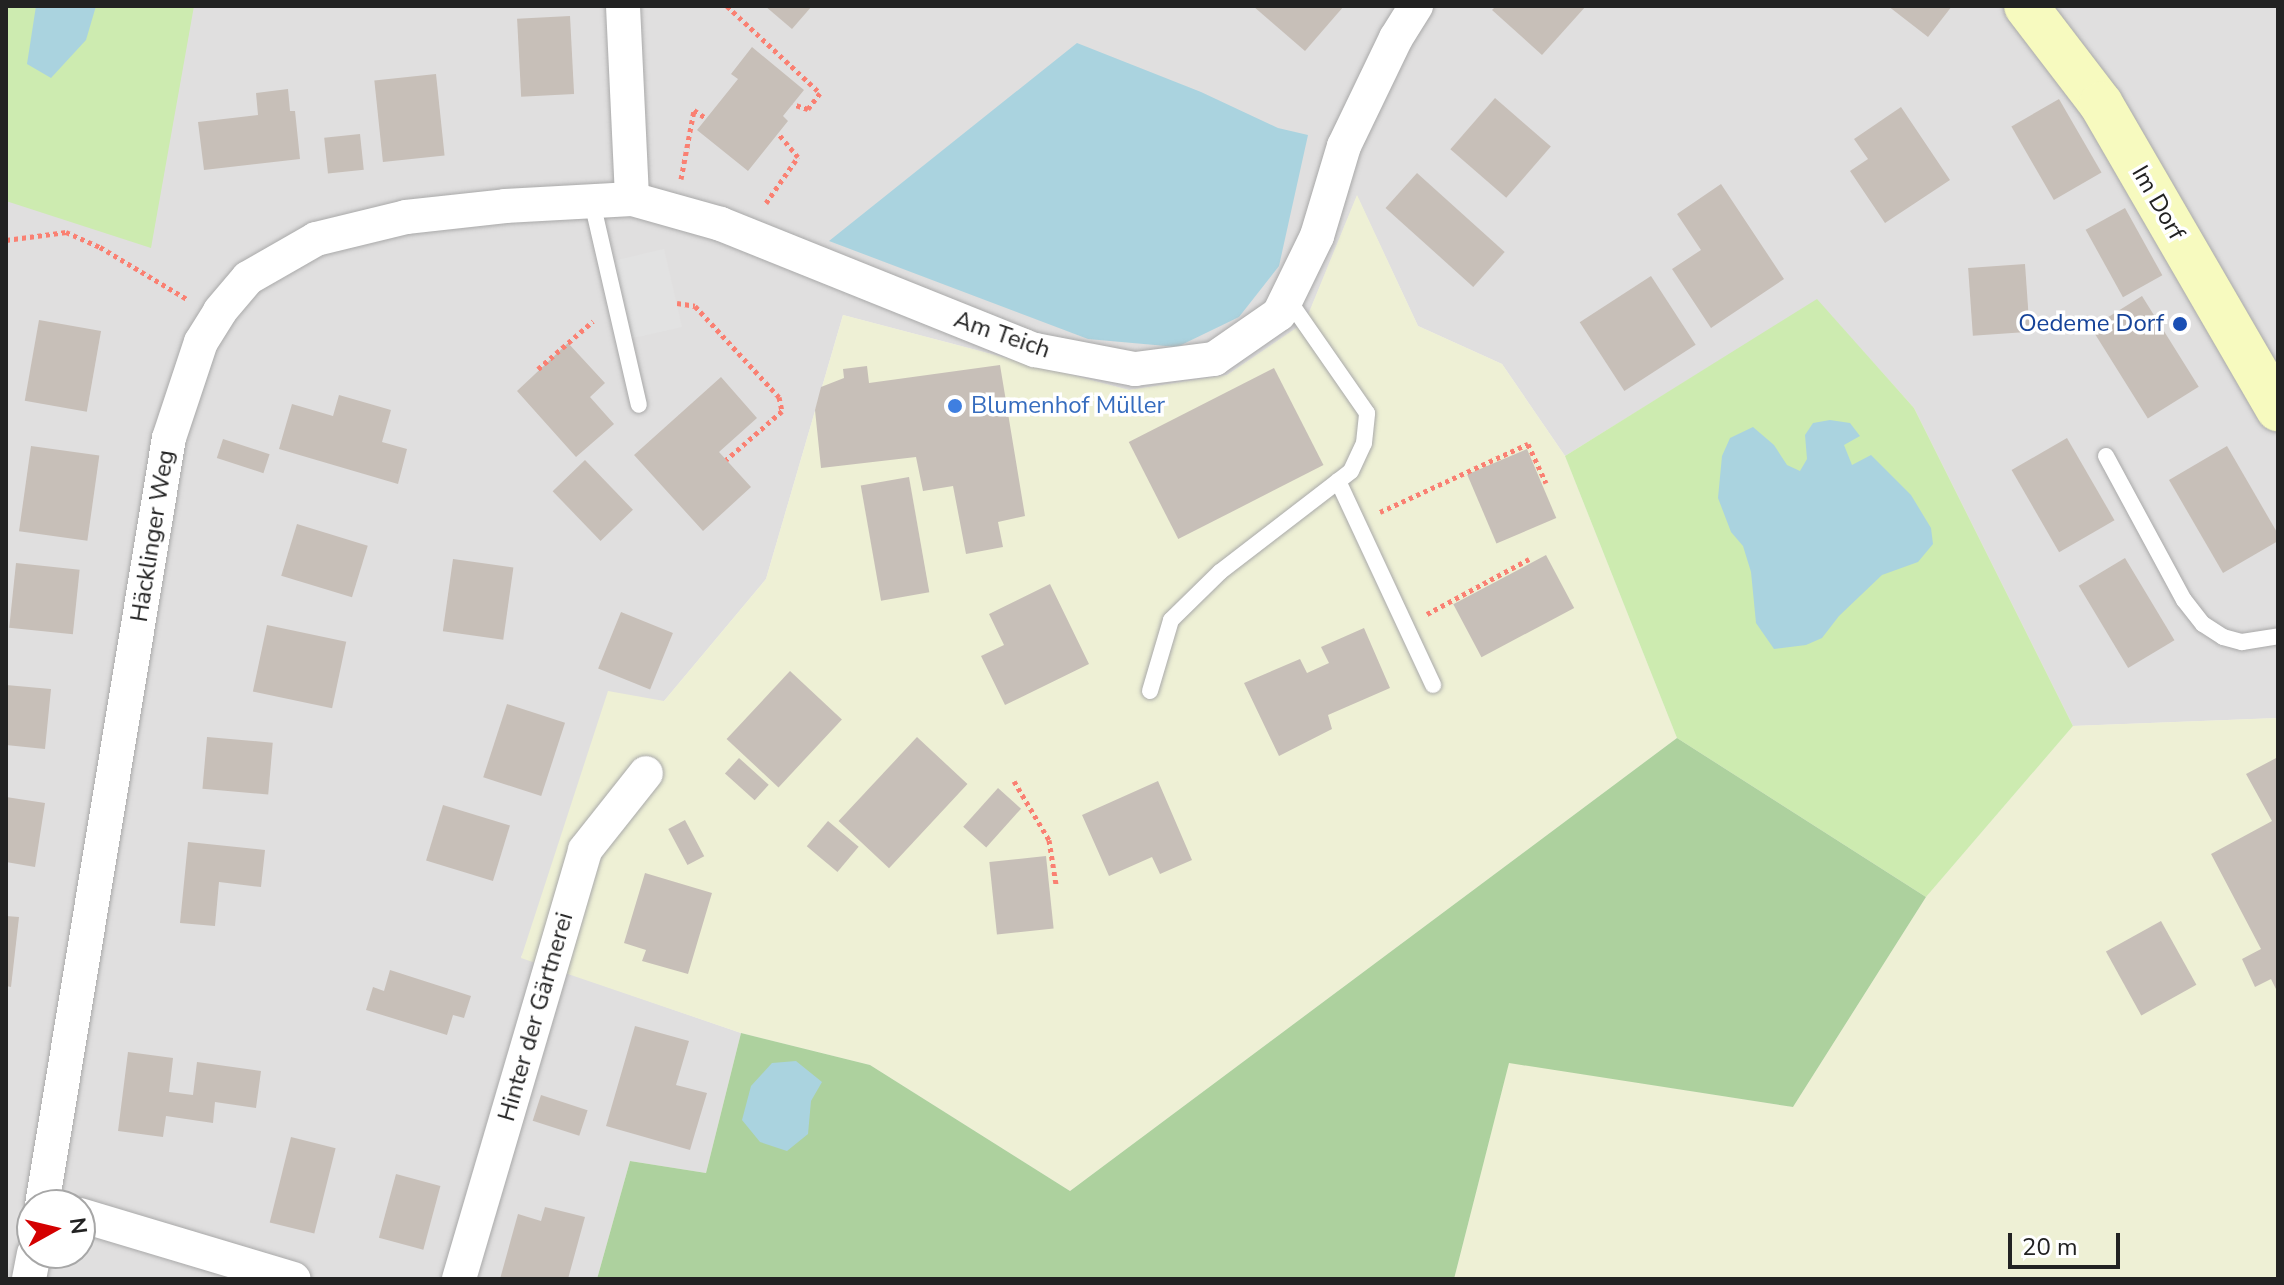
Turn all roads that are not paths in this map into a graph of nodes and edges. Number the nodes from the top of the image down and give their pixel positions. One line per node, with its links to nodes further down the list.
1 (623, 6): 4 (street)
2 (1416, 6): 6 (street, Am Teich)
3 (2026, 6): 8 (street, Im Dorf)
4 (632, 199): 5 (street, Häcklinger Weg); 6 (street, Am Teich)
5 (592, 202): 7 (lane); 15 (street, Häcklinger Weg)
6 (1287, 298): 10 (lane)
7 (639, 405)
8 (2278, 409)
9 (2106, 456): 11 (lane)
10 (1338, 481): 12 (lane); 13 (lane)
11 (2278, 636)
12 (1433, 685)
13 (1150, 691)
14 (646, 773): 18 (street, Hinter der Gärtnerei)
15 (47, 1189)
16 (96, 1220): 17 (street)
17 (294, 1279)
18 (459, 1279)

